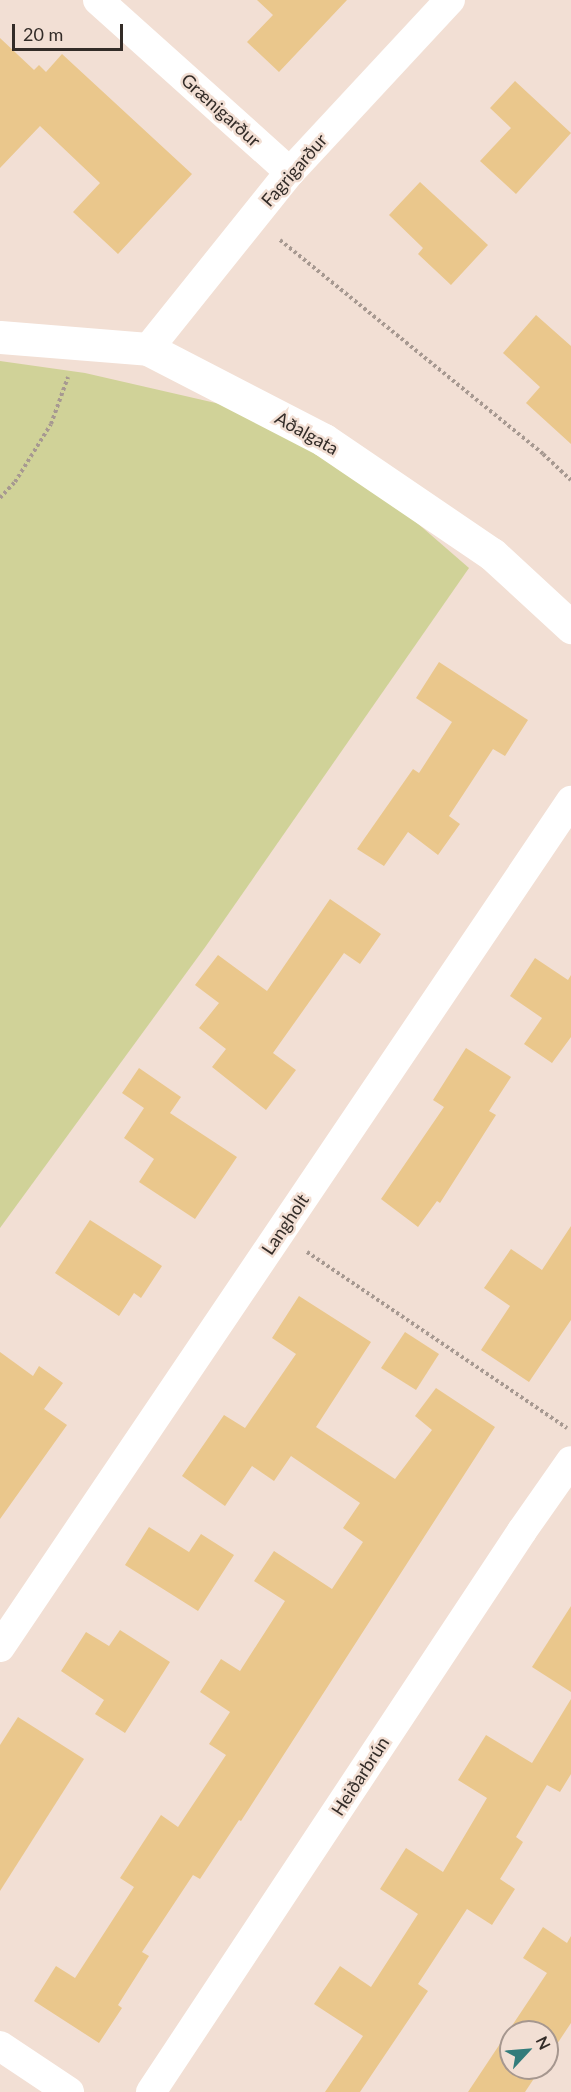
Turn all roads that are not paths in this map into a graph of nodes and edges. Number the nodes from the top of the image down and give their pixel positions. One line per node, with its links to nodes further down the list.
1 (98, 0): 3 (street, Grænigarður)
2 (450, 0): 3 (street, Fagrigarður)
3 (290, 172): 5 (street, Fagrigarður)
4 (0, 337): 5 (street, Aðalgata)
5 (148, 349): 6 (street, Aðalgata)
6 (571, 627)
7 (571, 801): 9 (street, Langholt)
8 (571, 1461): 12 (street, Heiðarbrún)
9 (0, 1647)
10 (0, 2046): 11 (street)
11 (69, 2092)
12 (151, 2092)

